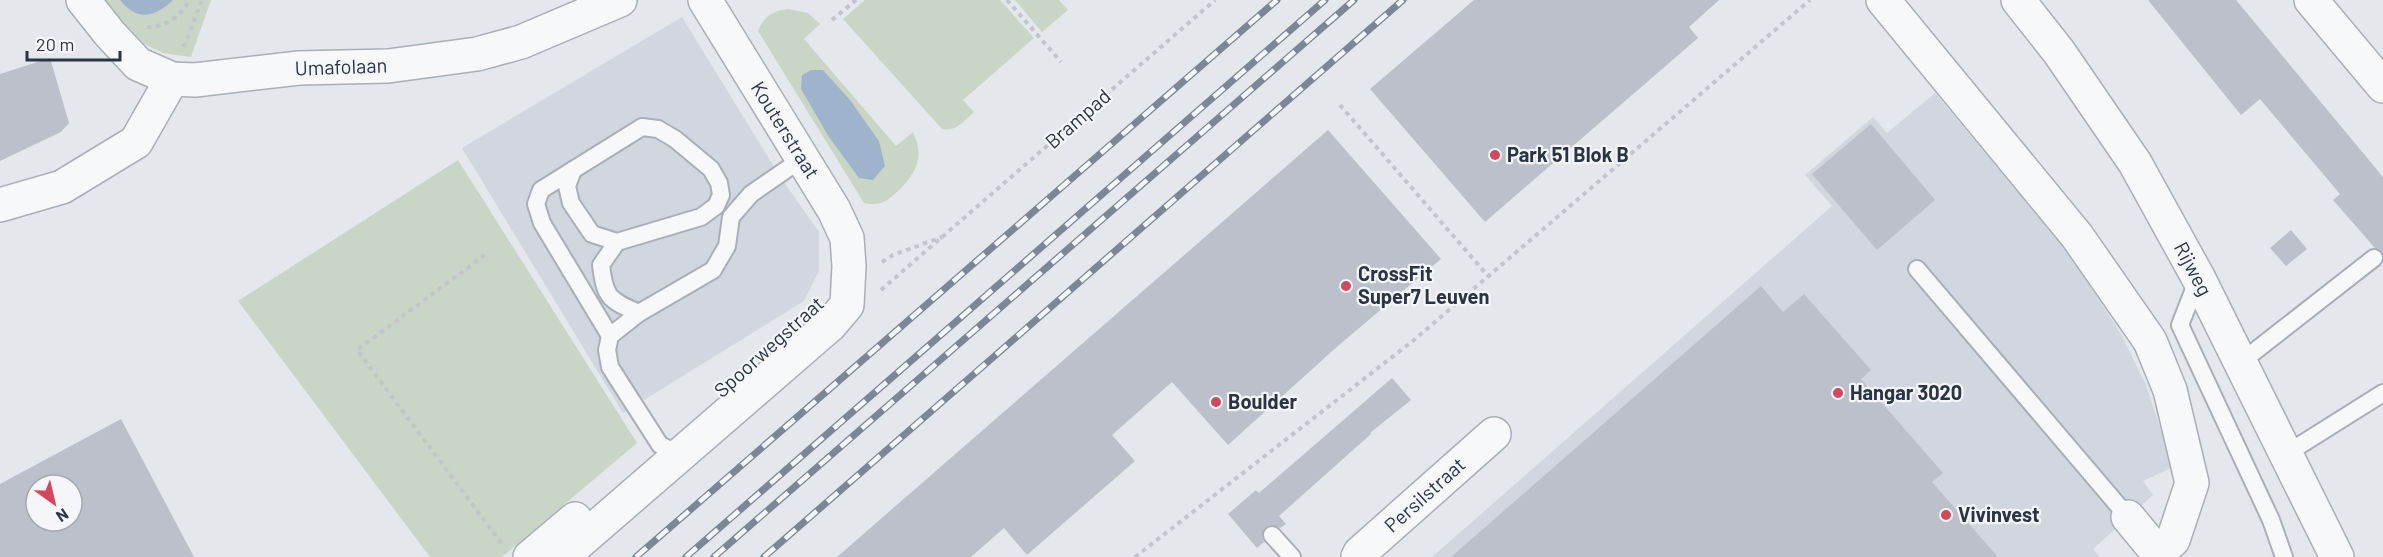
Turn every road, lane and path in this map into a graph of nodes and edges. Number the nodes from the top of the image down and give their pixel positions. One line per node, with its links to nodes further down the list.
1 (83, 0): 16 (street, Umafolaan)
2 (189, 0): 14 (path)
3 (202, 0): 16 (path)
4 (620, 0): 16 (street, Umafolaan)
5 (705, 0): 19 (street, Kouterstraat)
6 (856, 0): 13 (path)
7 (1007, 0): 15 (path)
8 (1215, 0): 22 (path, Brampad)
9 (1810, 0): 29 (path)
10 (1883, 0): 42 (street)
11 (2018, 0): 30 (street, Rijweg)
12 (2311, 0): 17 (street)
13 (832, 20)
14 (141, 26)
15 (1061, 62)
16 (172, 79): 21 (street)
17 (2383, 86)
18 (1340, 105): 29 (path)
19 (803, 158): 27 (street, Kouterstraat); 32 (lane)
20 (573, 170): 23 (lane); 23 (lane); 33 (lane)
21 (0, 205)
22 (942, 237): 26 (path, Brampad); 31 (path, Brampad)
23 (617, 242): 32 (lane)
24 (485, 255): 41 (path)
25 (2374, 258): 34 (lane)
26 (882, 261)
27 (849, 266): 37 (street, Spoorwegstraat)
28 (1917, 269): 39 (lane)
29 (1488, 276): 44 (path)
30 (2199, 279): 34 (street, Rijweg); 47 (lane)
31 (877, 294)
32 (639, 313): 33 (lane)
33 (610, 336): 37 (lane)
34 (2241, 362): 38 (street, Rijweg)
35 (2383, 393): 38 (lane)
36 (1494, 434): 46 (street, Persilstraat)
37 (670, 449): 41 (street, Spoorwegstraat); 43 (street, Spoorwegstraat)
38 (2286, 454): 48 (street, Rijweg)
39 (2128, 518): 42 (street)
40 (1272, 535): 45 (lane)
41 (518, 552)
42 (2159, 555)
43 (562, 557)
44 (1135, 557)
45 (1292, 557)
46 (1358, 557)
47 (2284, 557)
48 (2337, 557)

